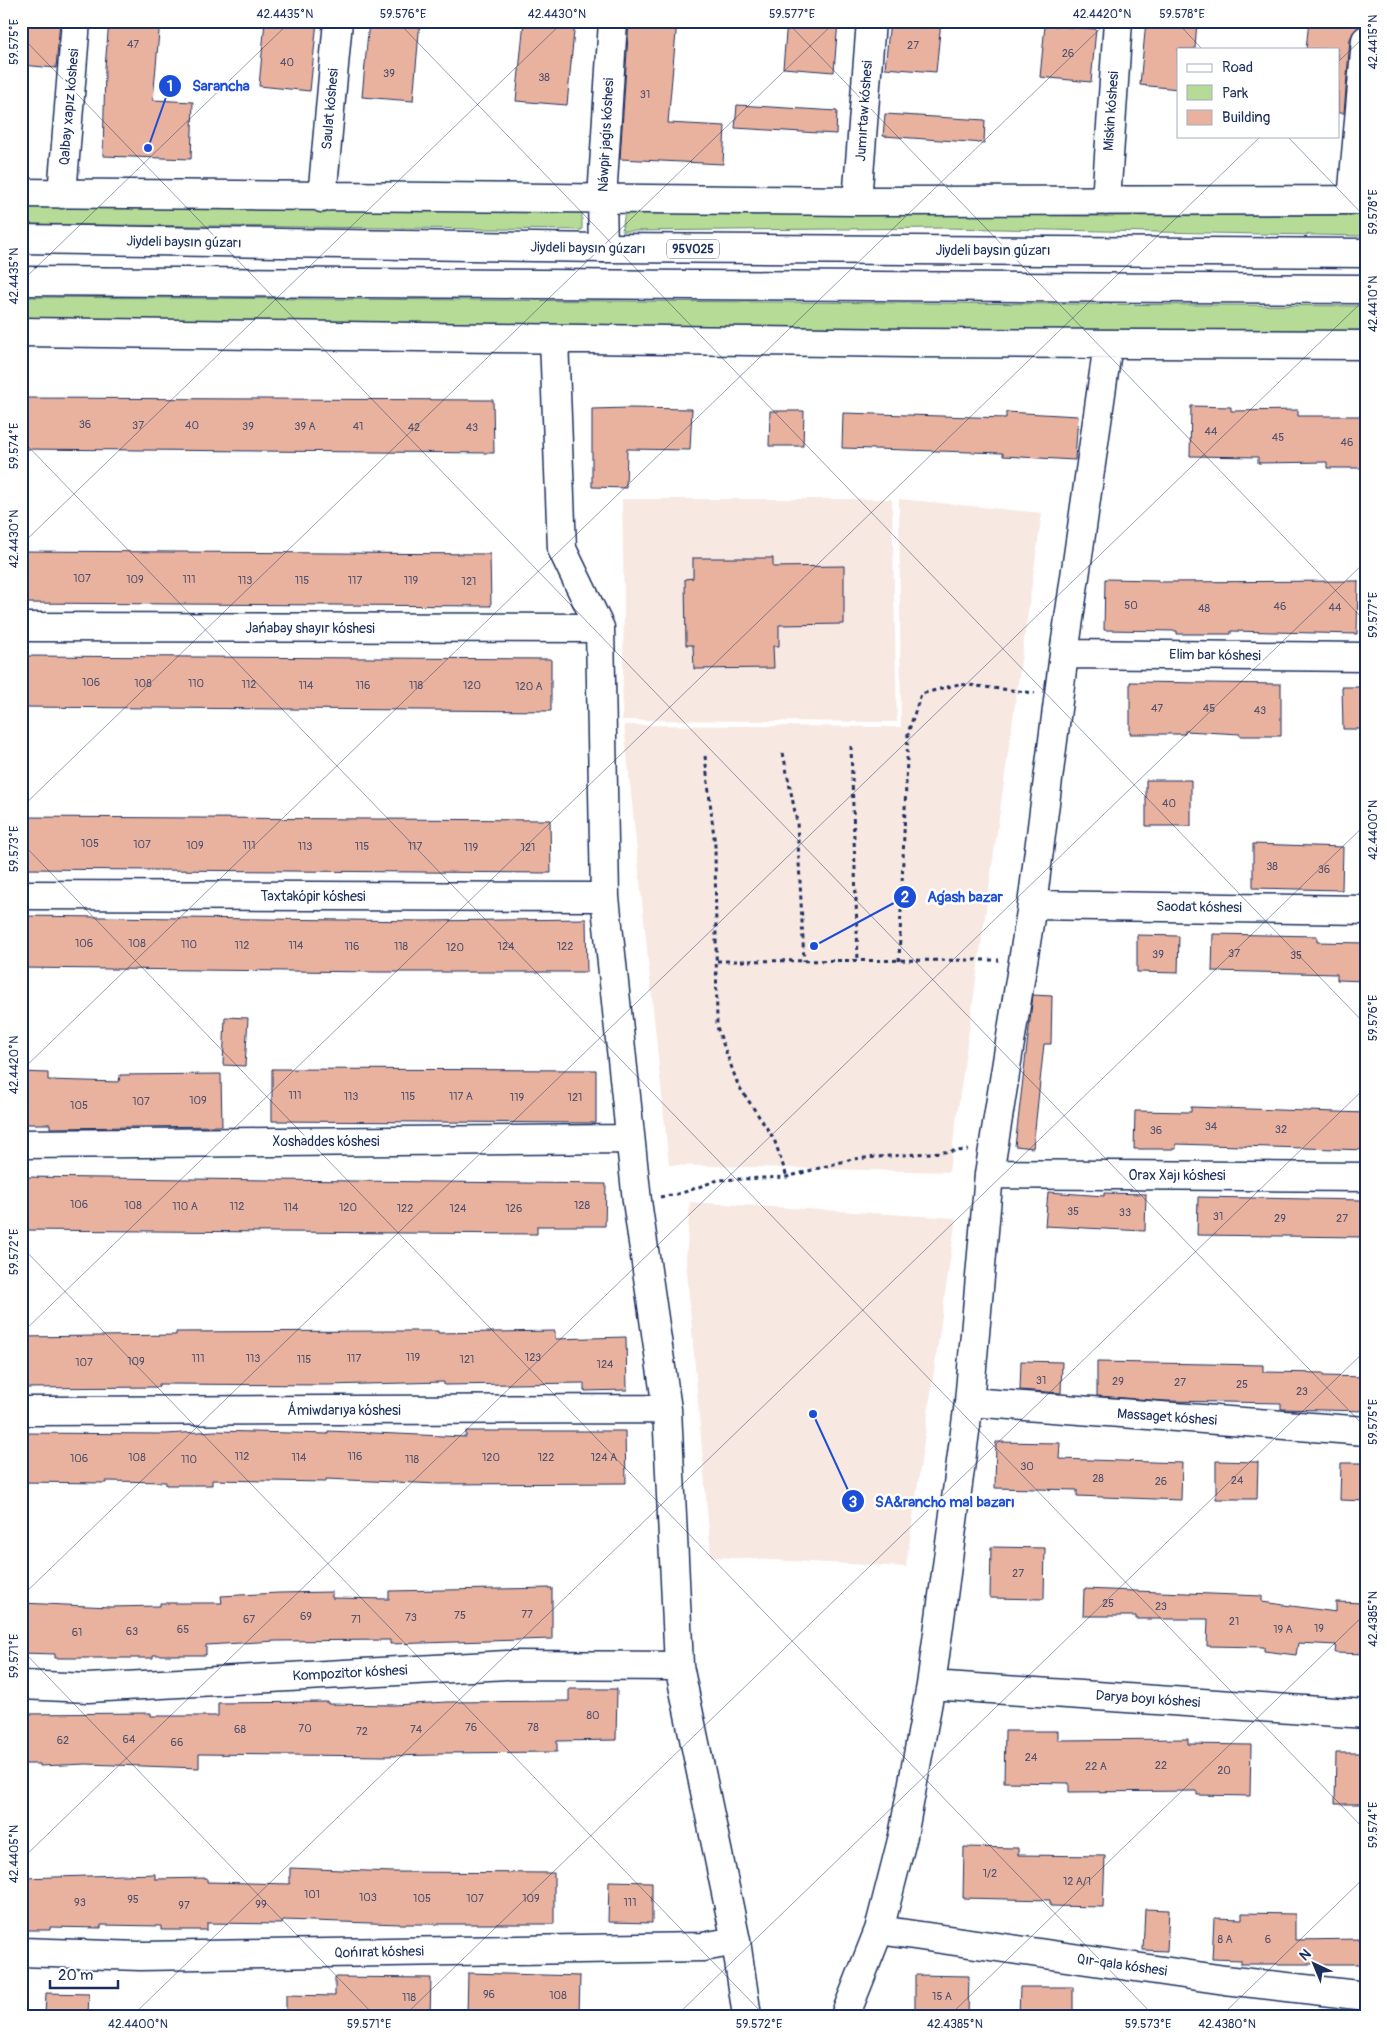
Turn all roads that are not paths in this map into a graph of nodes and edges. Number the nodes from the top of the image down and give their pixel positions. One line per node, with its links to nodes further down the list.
1 (76, 21): 8 (street, Qalbay xapız kóshesi)
2 (338, 21): 9 (street, Saulat kóshesi)
3 (612, 21): 10 (street, Náwpir jaǵıs kóshesi)
4 (871, 21): 12 (street, Jumırtaw kóshesi)
5 (1118, 21): 13 (street, Miskin kóshesi)
6 (1366, 40): 11 (street)
7 (21, 193): 8 (street)
8 (62, 194): 9 (street)
9 (322, 198): 10 (street)
10 (602, 199): 12 (street); 15 (street, Náwpir jaǵıs kóshesi)
11 (1359, 200): 13 (street)
12 (858, 201): 13 (street)
13 (1106, 201)
14 (21, 239): 15 (street, Jiydeli baysın gúzarı / 95V025)
15 (603, 248): 16 (street, Jiydeli baysın gúzarı / 95V025)
16 (1366, 253)
17 (21, 281): 18 (street)
18 (1366, 289)
19 (21, 332): 20 (street)
20 (554, 339): 21 (street); 24 (street)
21 (1108, 344): 22 (street); 25 (street)
22 (1366, 345)
23 (21, 627): 24 (street, Jańabay shayır kóshesi)
24 (600, 628): 28 (street)
25 (1064, 654): 26 (street, Elim bar kóshesi); 29 (street)
26 (1366, 657)
27 (21, 895): 28 (street, Taxtakópir kóshesi)
28 (605, 897): 31 (street)
29 (1032, 905): 30 (street, Saodat kóshesi); 33 (street)
30 (1366, 910)
31 (630, 1139): 32 (street, Xoshaddes kóshesi); 36 (street)
32 (21, 1144)
33 (991, 1161): 34 (street, Orax Xajı kóshesi); 35 (street)
34 (1366, 1177)
35 (969, 1402): 38 (street, Massaget kóshesi); 41 (street)
36 (667, 1409): 37 (street, Ámiwdarıya kóshesi); 39 (street)
37 (21, 1411)
38 (1366, 1431)
39 (679, 1666): 40 (street, Kompozitor kóshesi); 44 (street)
40 (21, 1685)
41 (931, 1685): 42 (street, Darya boyı kóshesi); 43 (street)
42 (1366, 1714)
43 (879, 1930): 46 (street, Qır-qala kóshesi); 48 (street)
44 (736, 1941): 45 (street, Qońırat kóshesi); 47 (street)
45 (21, 1952)
46 (1366, 1996)
47 (747, 2016)
48 (845, 2016)

